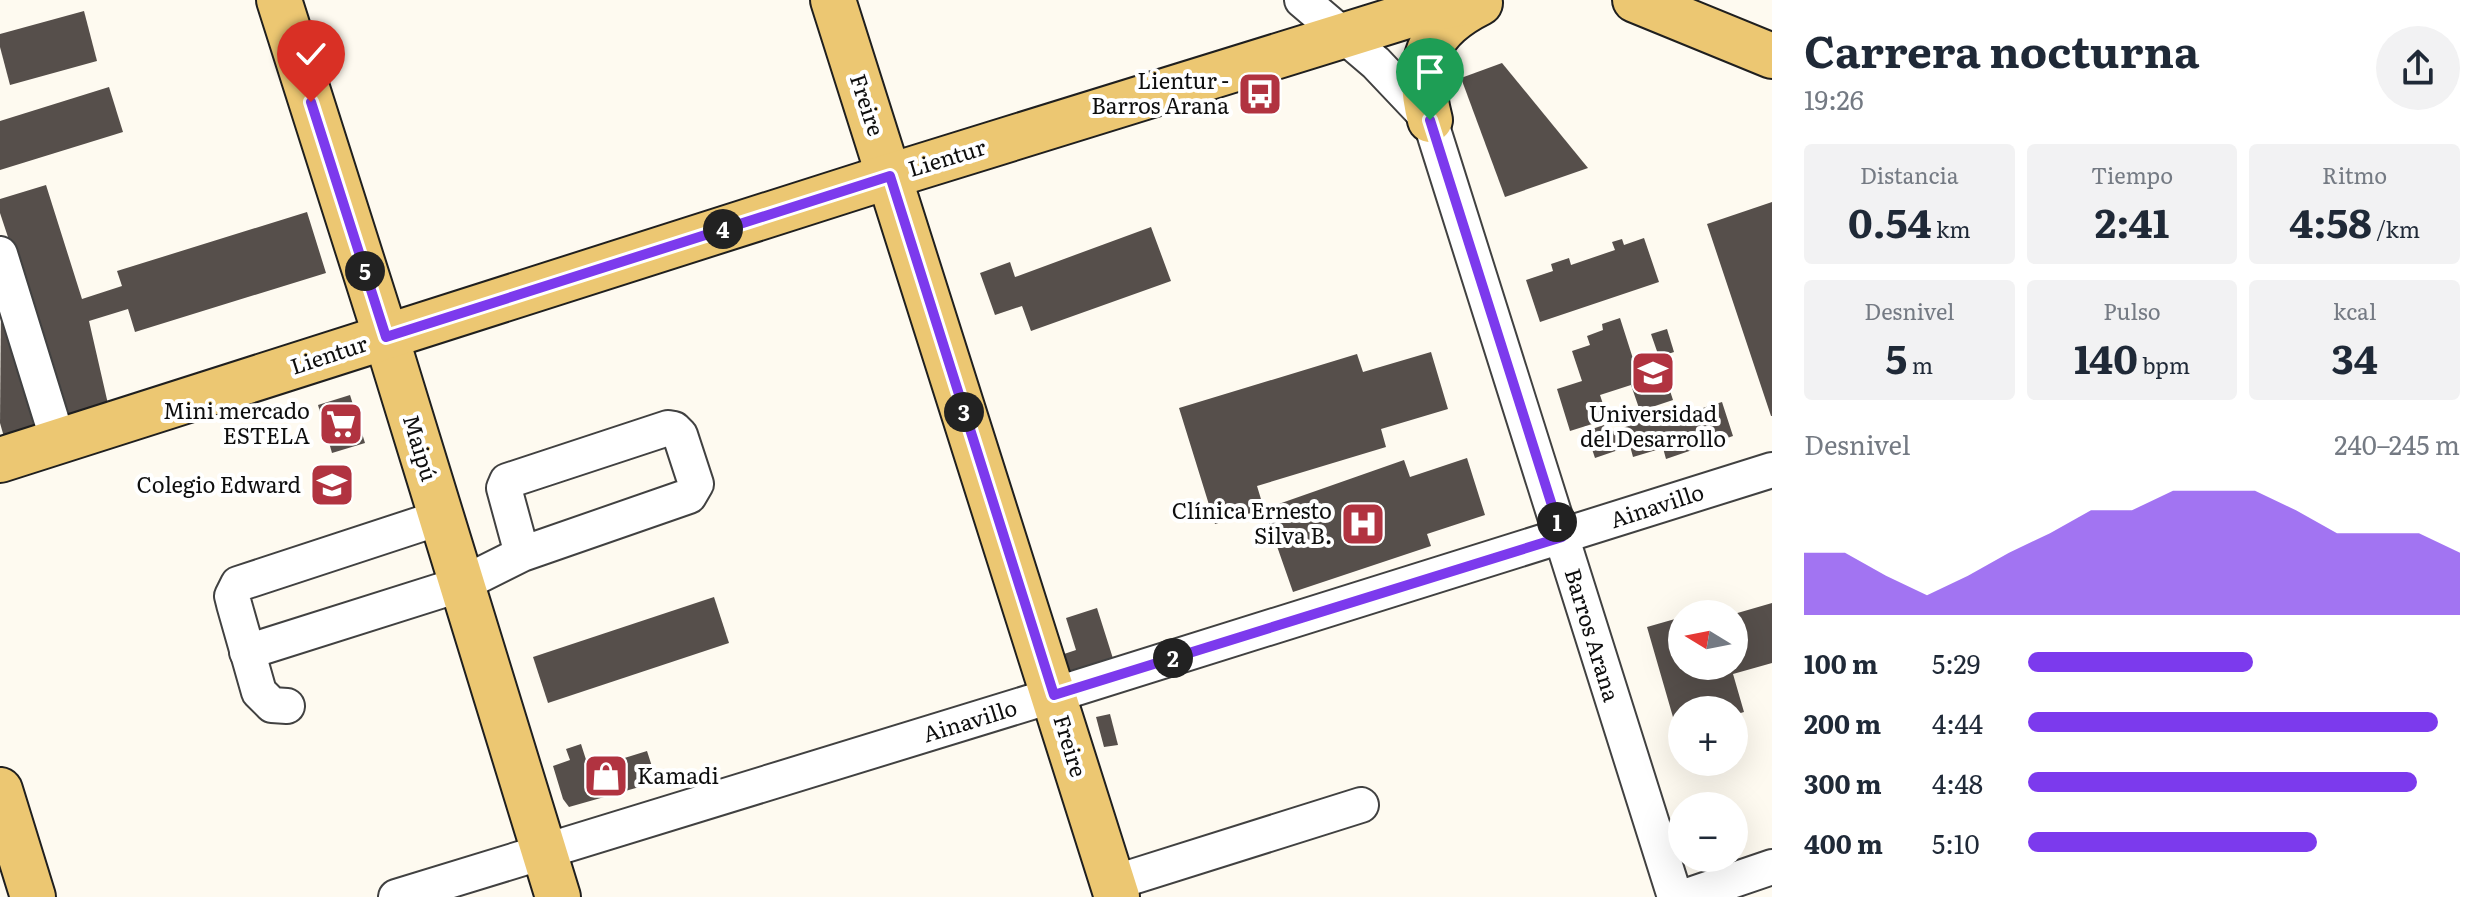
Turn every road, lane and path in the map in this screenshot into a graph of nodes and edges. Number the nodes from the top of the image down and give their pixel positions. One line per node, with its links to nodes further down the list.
1 (279, 0): 12 (main road, Maipú)
2 (833, 0): 10 (main road, Freire)
3 (1302, 0): 7 (street, Barros Arana)
4 (1477, 0): 7 (main road, Lientur)
5 (1485, 0): 9 (main road)
6 (1635, 0): 8 (main road)
7 (1346, 36): 9 (street, Barros Arana); 10 (main road, Lientur)
8 (1772, 56)
9 (1430, 120): 17 (street, Barros Arana)
10 (890, 176): 12 (main road, Lientur); 21 (main road, Freire)
11 (0, 254): 13 (street)
12 (386, 337): 13 (main road, Lientur); 16 (main road, Maipú)
13 (58, 441): 14 (main road, Lientur)
14 (0, 460)
15 (1772, 470): 17 (street, Ainavillo)
16 (442, 517): 19 (main road, Maipú); 20 (street)
17 (1562, 537): 21 (street, Ainavillo); 31 (street, Barros Arana)
18 (522, 554): 18 (street); 19 (street)
19 (462, 584): 20 (street); 25 (main road, Maipú)
20 (247, 652): 22 (street)
21 (1054, 695): 25 (street, Ainavillo); 27 (main road, Freire)
22 (287, 706)
23 (0, 790): 28 (main road)
24 (1361, 805): 27 (street)
25 (545, 853): 29 (street, Ainavillo); 30 (main road, Maipú)
26 (1772, 867): 32 (street)
27 (1115, 890)
28 (33, 897)
29 (396, 897)
30 (558, 897)
31 (1675, 897)
32 (1684, 897)

